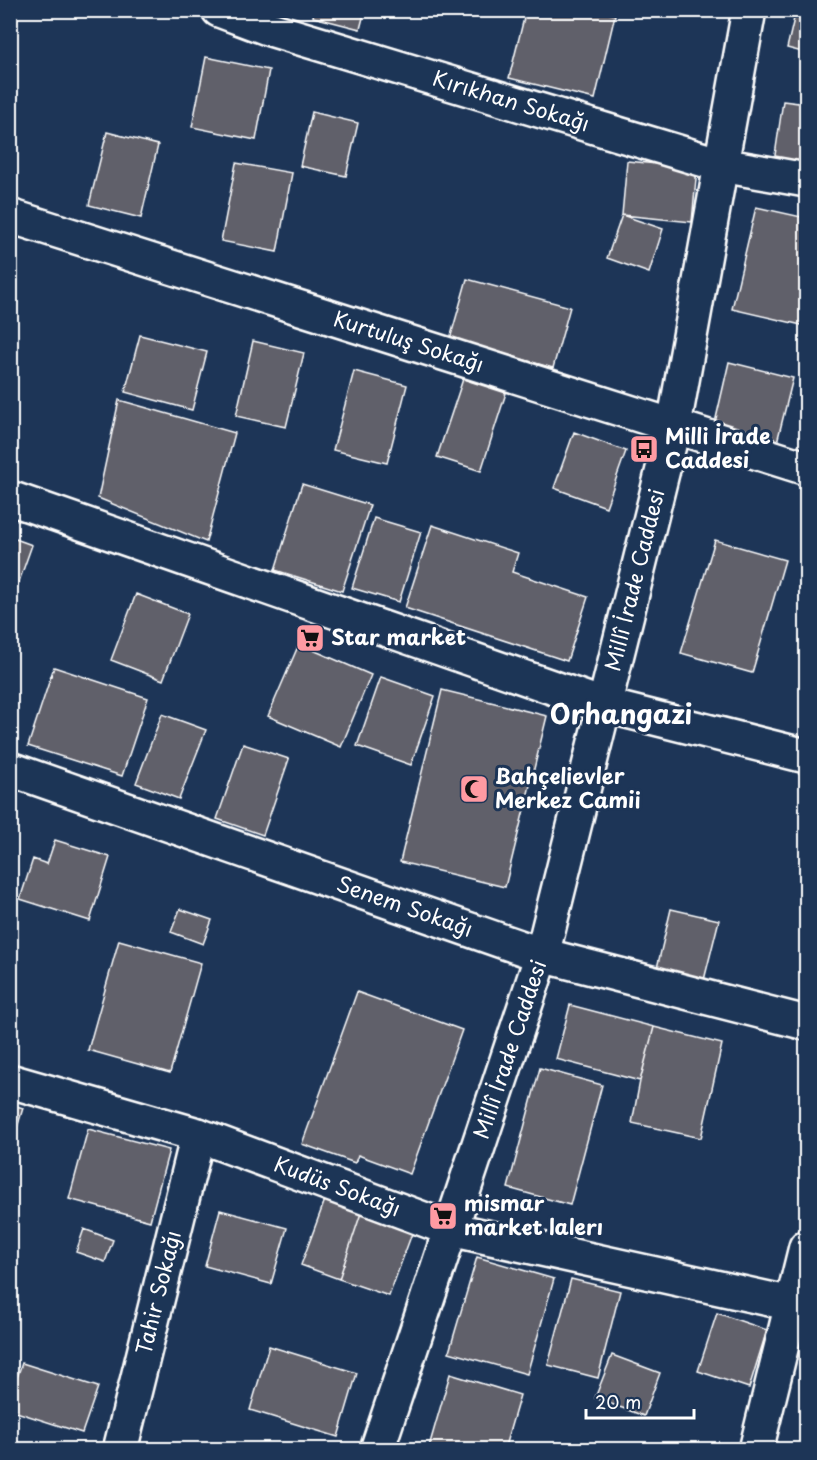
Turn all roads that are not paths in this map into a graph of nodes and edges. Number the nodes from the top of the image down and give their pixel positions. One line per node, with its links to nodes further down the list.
1 (219, 10): 3 (street, Kırıkhan Sokağı)
2 (749, 10): 3 (street, Millî İrade Caddesi)
3 (721, 165): 4 (street, Kırıkhan Sokağı); 6 (street, Millî İrade Caddesi)
4 (807, 180)
5 (10, 216): 6 (street, Kurtuluş Sokağı)
6 (674, 425): 7 (street, Kurtuluş Sokağı); 9 (street, Millî İrade Caddesi)
7 (807, 468)
8 (10, 498): 9 (street)
9 (603, 705): 10 (street); 12 (street, Millî İrade Caddesi)
10 (807, 756)
11 (10, 769): 12 (street, Senem Sokağı)
12 (542, 955): 13 (street, Senem Sokağı); 16 (street, Millî İrade Caddesi)
13 (807, 1023)
14 (10, 1082): 15 (street, Kudüs Sokağı)
15 (198, 1135): 16 (street, Kudüs Sokağı); 19 (street, Tahir Sokağı)
16 (450, 1229): 18 (street, Kudüs Sokağı); 20 (street, Millî İrade Caddesi)
17 (807, 1247): 18 (street)
18 (799, 1305): 21 (street)
19 (120, 1449)
20 (377, 1449)
21 (756, 1449)

